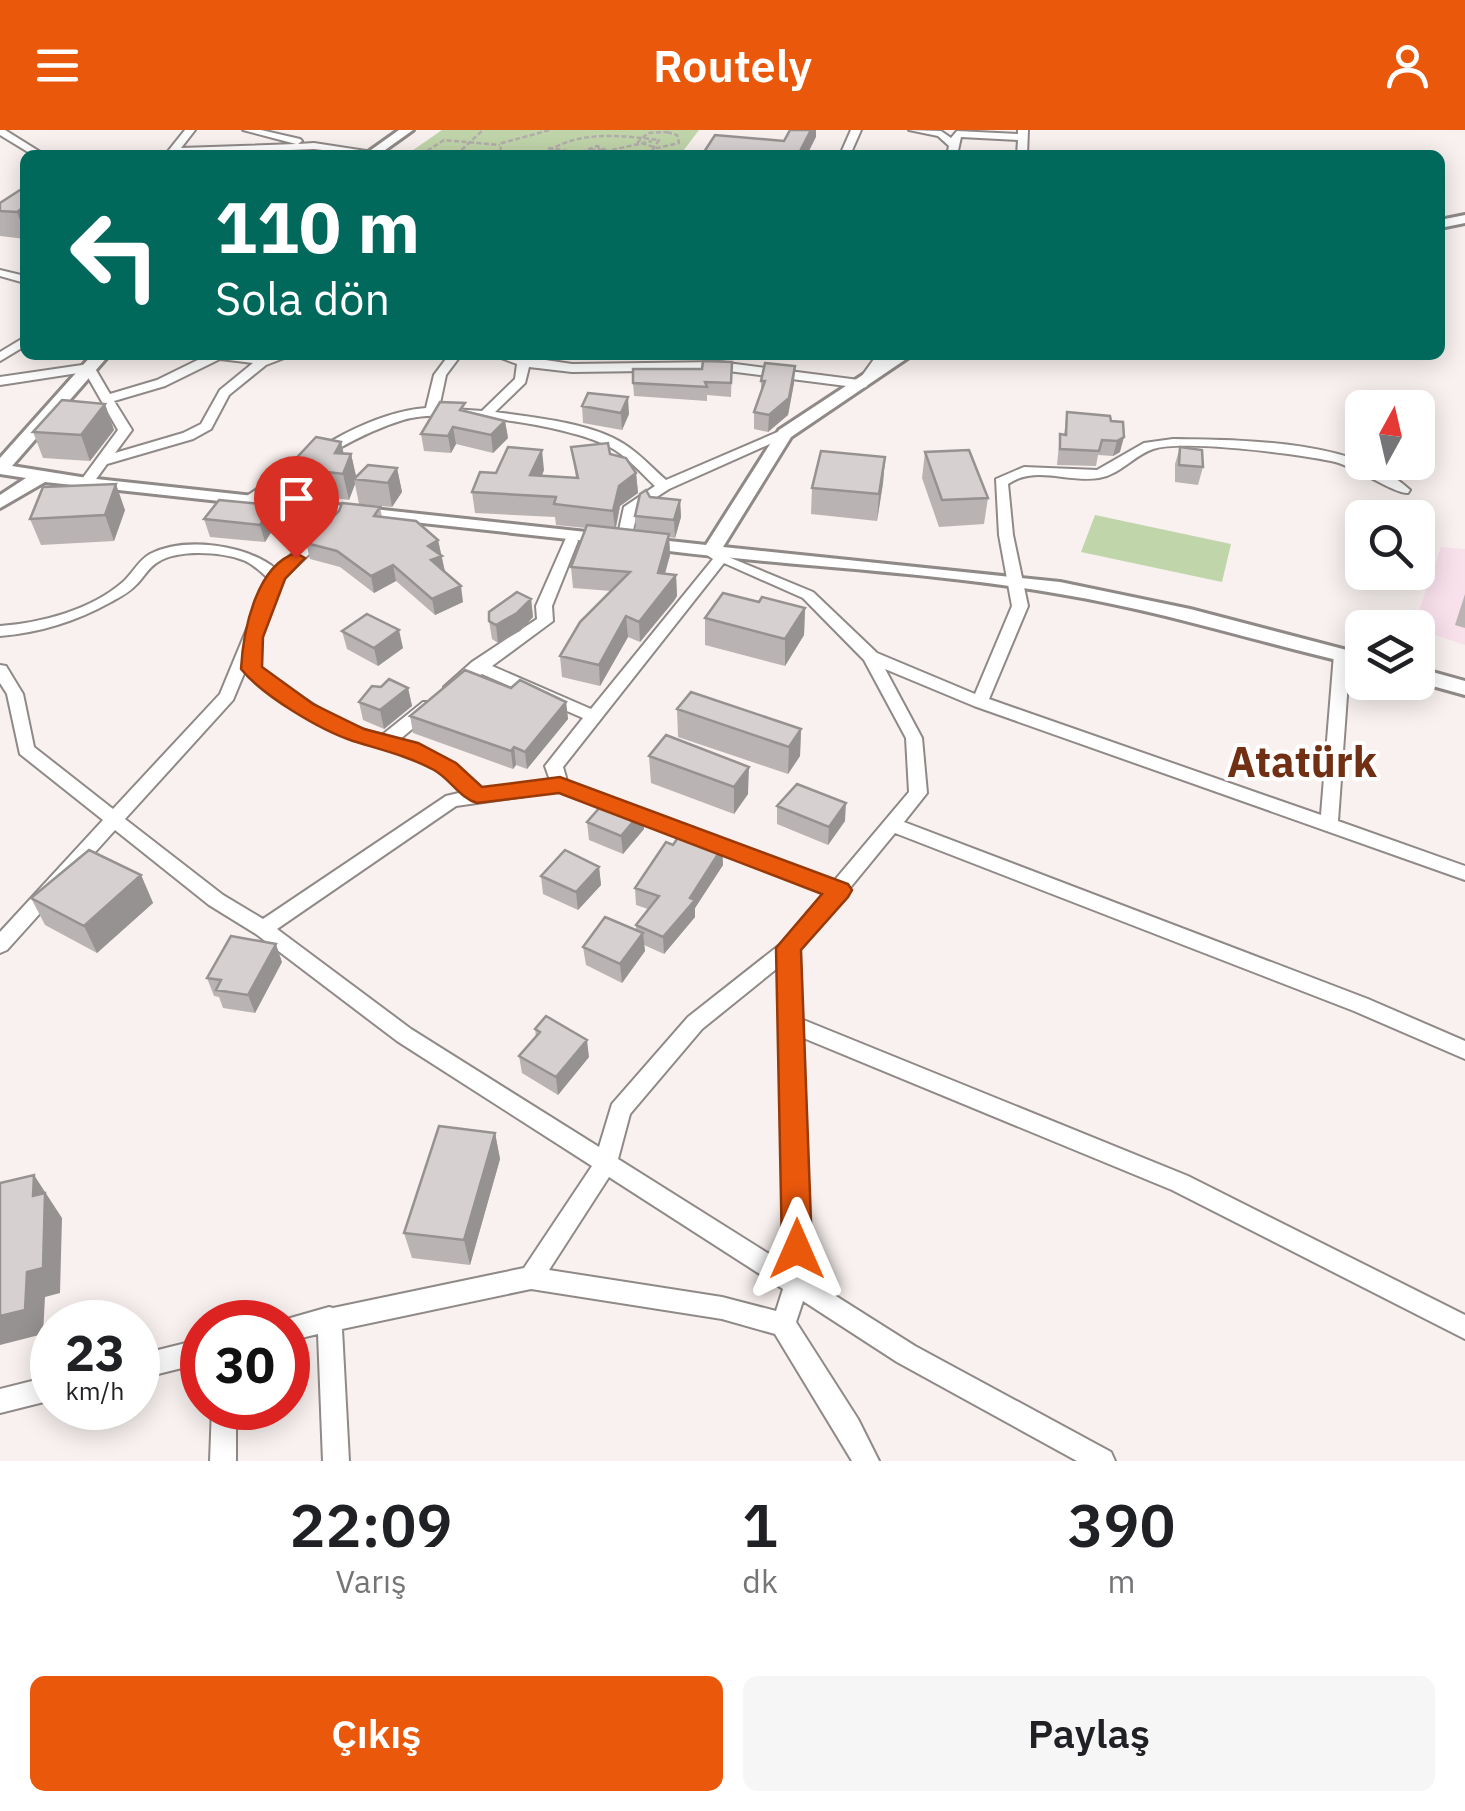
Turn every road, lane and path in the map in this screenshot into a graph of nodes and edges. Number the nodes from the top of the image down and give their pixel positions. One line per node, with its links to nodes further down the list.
1 (190, 130): 24 (street)
2 (248, 130): 18 (street)
3 (407, 130): 27 (street)
4 (483, 130): 15 (path)
5 (550, 130): 17 (path)
6 (632, 130): 11 (path)
7 (914, 130): 35 (street)
8 (0, 131): 23 (street)
9 (1022, 134): 35 (street)
10 (610, 135): 11 (path); 13 (path); 20 (path)
11 (620, 136): 12 (path)
12 (639, 137): 14 (path); 16 (path); 21 (path)
13 (572, 138): 19 (path); 22 (path)
14 (659, 140): 16 (path); 21 (path)
15 (470, 142): 17 (path); 28 (path); 29 (path)
16 (640, 144): 21 (path); 34 (path)
17 (500, 145): 30 (path)
18 (314, 146): 25 (street); 26 (street)
19 (548, 148): 31 (path)
20 (599, 148): 22 (path); 33 (path); 34 (path)
21 (654, 148)
22 (587, 149): 32 (path)
23 (32, 150)
24 (173, 150)
25 (232, 150)
26 (343, 150)
27 (378, 150)
28 (428, 150)
29 (461, 150)
30 (500, 150)
31 (559, 150)
32 (584, 150)
33 (602, 150)
34 (612, 150)
35 (953, 150)
36 (207, 360): 46 (street)
37 (265, 360): 50 (street)
38 (451, 360): 47 (street)
39 (513, 360): 43 (street)
40 (880, 360): 45 (street)
41 (897, 360): 45 (street)
42 (95, 362): 44 (street); 46 (street); 51 (street)
43 (524, 364): 45 (street); 48 (street)
44 (0, 381)
45 (862, 384): 49 (street)
46 (107, 399): 50 (street)
47 (432, 412): 48 (street); 58 (street)
48 (484, 416): 54 (street)
49 (785, 434): 54 (street); 63 (street)
50 (100, 462): 56 (street)
51 (0, 469): 52 (street)
52 (42, 476): 55 (street); 56 (street)
53 (0, 482): 55 (street)
54 (664, 486): 61 (street)
55 (22, 488): 56 (street); 59 (street)
56 (82, 488): 58 (street); 60 (street)
57 (1402, 490): 65 (street)
58 (250, 500): 61 (street)
59 (0, 503)
60 (336, 521): 62 (street); 64 (street)
61 (624, 539): 62 (street); 63 (street)
62 (571, 541): 71 (street)
63 (716, 555): 65 (street); 70 (street); 76 (street)
64 (276, 577): 66 (street); 67 (street)
65 (1016, 581): 68 (street); 75 (street)
66 (0, 631)
67 (253, 637): 77 (street); 80 (street)
68 (1342, 654): 69 (street); 82 (street)
69 (1345, 655)
70 (871, 657): 75 (street); 81 (street)
71 (478, 666): 76 (street); 77 (street)
72 (0, 670): 80 (street)
73 (1435, 680): 74 (street)
74 (1465, 688)
75 (980, 702): 82 (street)
76 (593, 716): 78 (street)
77 (385, 742): 79 (street)
78 (560, 785): 79 (street); 84 (street)
79 (477, 795): 85 (street)
80 (115, 819): 85 (street); 86 (street)
81 (893, 824): 84 (street); 89 (street)
82 (1330, 825): 83 (street)
83 (1465, 873)
84 (840, 890): 87 (street)
85 (264, 929): 90 (street)
86 (0, 944)
87 (789, 948): 88 (street); 90 (street)
88 (792, 1024): 92 (street); 96 (street)
89 (1465, 1050)
90 (606, 1163): 91 (street); 92 (street)
91 (531, 1278): 93 (street); 95 (street)
92 (797, 1283): 95 (street); 103 (street)
93 (328, 1318): 94 (street); 101 (street)
94 (310, 1323)
95 (782, 1324): 102 (street)
96 (1465, 1327)
97 (30, 1394): 98 (street)
98 (0, 1401)
99 (224, 1430): 100 (street)
100 (223, 1461)
101 (336, 1461)
102 (866, 1461)
103 (1102, 1461)

